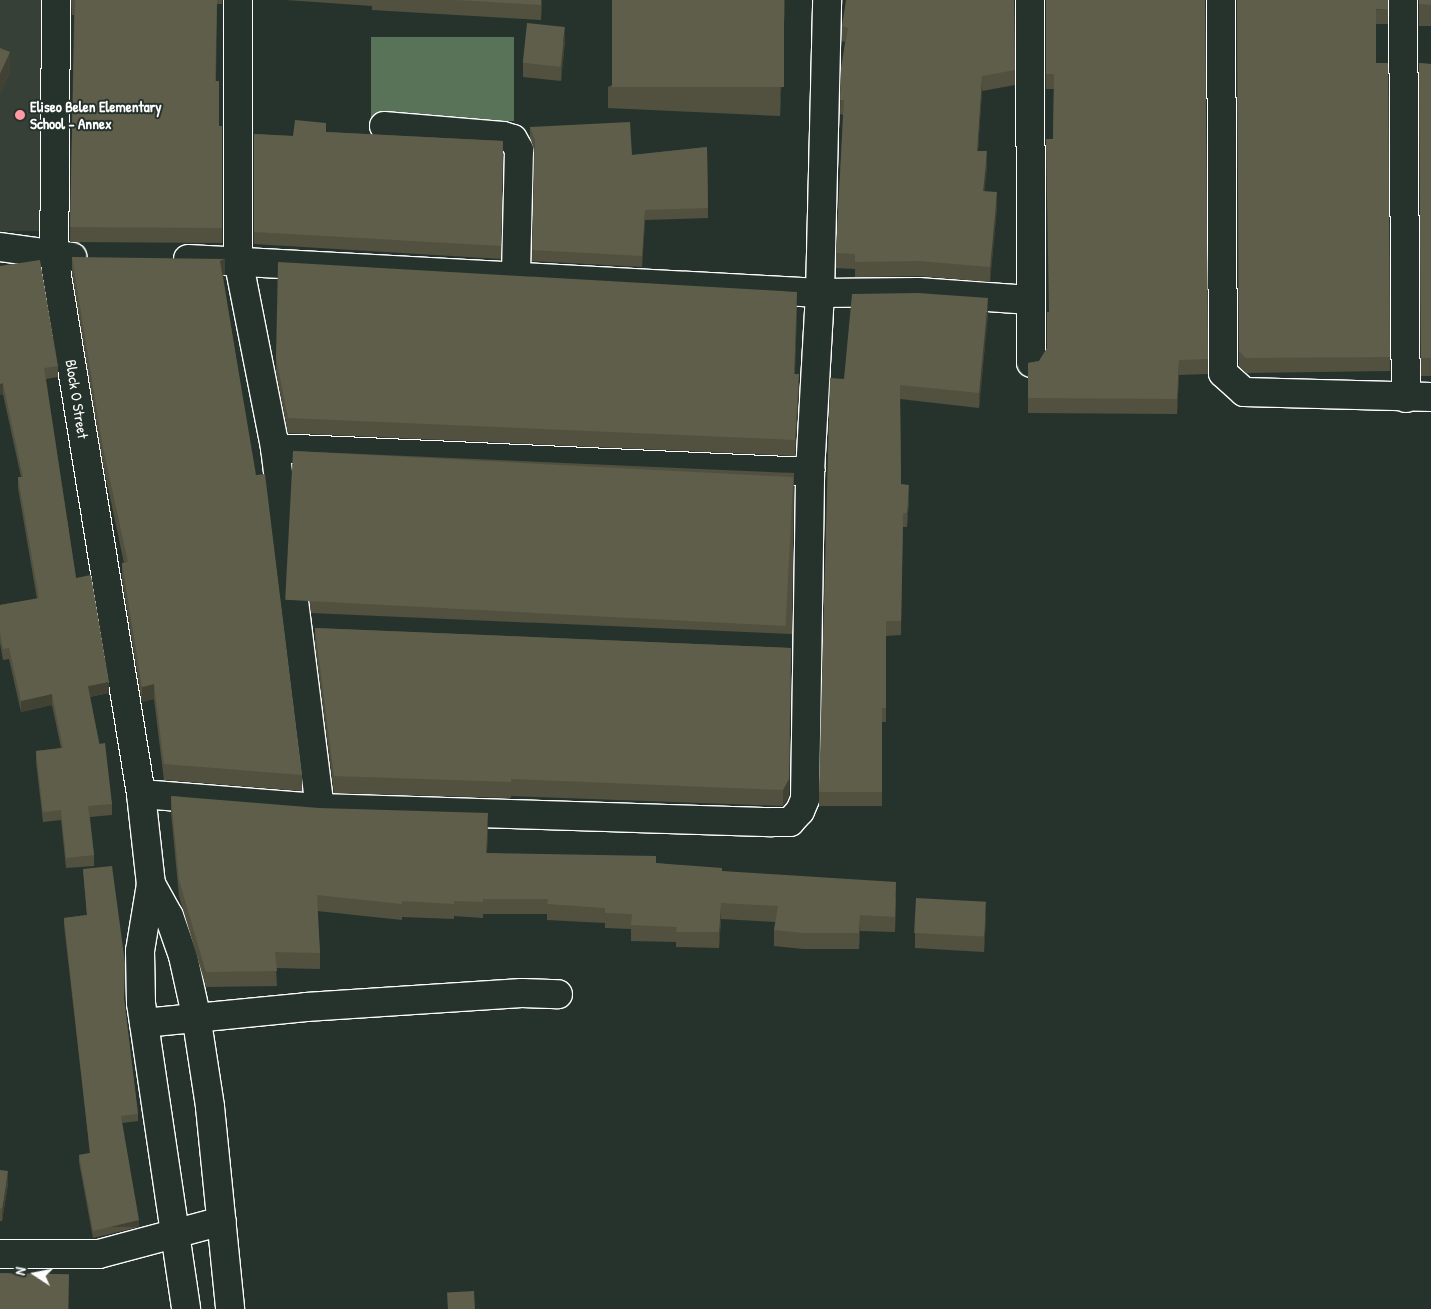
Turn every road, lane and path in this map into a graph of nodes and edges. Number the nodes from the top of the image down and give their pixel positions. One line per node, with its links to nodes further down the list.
1 (56, 0): 9 (street, Block O Street)
2 (238, 0): 12 (street)
3 (827, 0): 14 (street)
4 (1030, 0): 15 (street)
5 (1221, 0): 17 (street)
6 (1403, 0): 17 (street)
7 (384, 126): 13 (street)
8 (0, 247): 9 (street)
9 (54, 257): 10 (street); 24 (street, Block O Street)
10 (93, 258)
11 (161, 258): 12 (street)
12 (238, 259): 13 (street); 18 (street)
13 (516, 275): 14 (street)
14 (820, 293): 15 (street); 19 (street)
15 (1030, 300): 16 (street)
16 (1031, 363)
17 (1419, 397)
18 (275, 448): 19 (street); 20 (street)
19 (810, 472): 23 (street)
20 (296, 628): 21 (street); 25 (street)
21 (326, 629)
22 (778, 649): 23 (street)
23 (808, 650): 25 (street)
24 (141, 794): 25 (street); 26 (street, Block O Street)
25 (320, 808)
26 (151, 884): 28 (street); 29 (street)
27 (558, 994): 28 (street)
28 (196, 1015): 29 (street); 30 (street)
29 (144, 1023): 31 (street)
30 (222, 1221): 31 (street); 34 (street)
31 (176, 1234): 32 (street); 33 (street)
32 (0, 1254)
33 (186, 1309)
34 (230, 1309)

